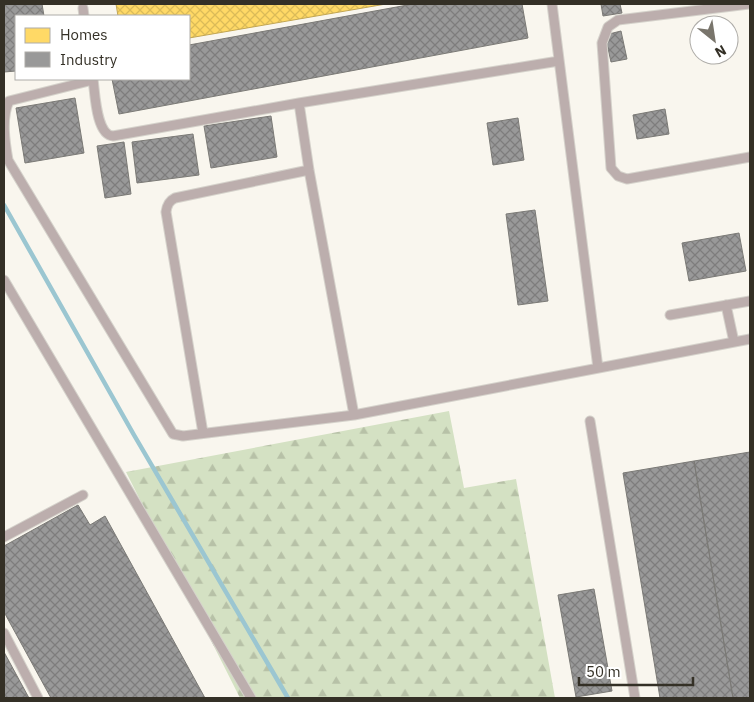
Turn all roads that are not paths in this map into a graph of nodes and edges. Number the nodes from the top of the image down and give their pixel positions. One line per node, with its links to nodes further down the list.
1 (552, 4): 3 (lane)
2 (749, 4): 7 (lane)
3 (559, 61): 6 (lane); 15 (lane)
4 (89, 80): 18 (lane)
5 (93, 80): 6 (lane)
6 (299, 103): 8 (lane)
7 (750, 157)
8 (309, 170): 16 (lane); 18 (lane)
9 (4, 280): 23 (lane)
10 (750, 301): 11 (lane)
11 (726, 305): 12 (lane); 14 (lane)
12 (670, 315)
13 (750, 339): 14 (lane)
14 (734, 342): 15 (lane)
15 (598, 368): 16 (lane)
16 (354, 415): 18 (lane)
17 (590, 421): 24 (lane)
18 (203, 433)
19 (83, 495): 20 (lane)
20 (4, 537)
21 (4, 633): 22 (lane)
22 (38, 698)
23 (251, 698)
24 (635, 698)

